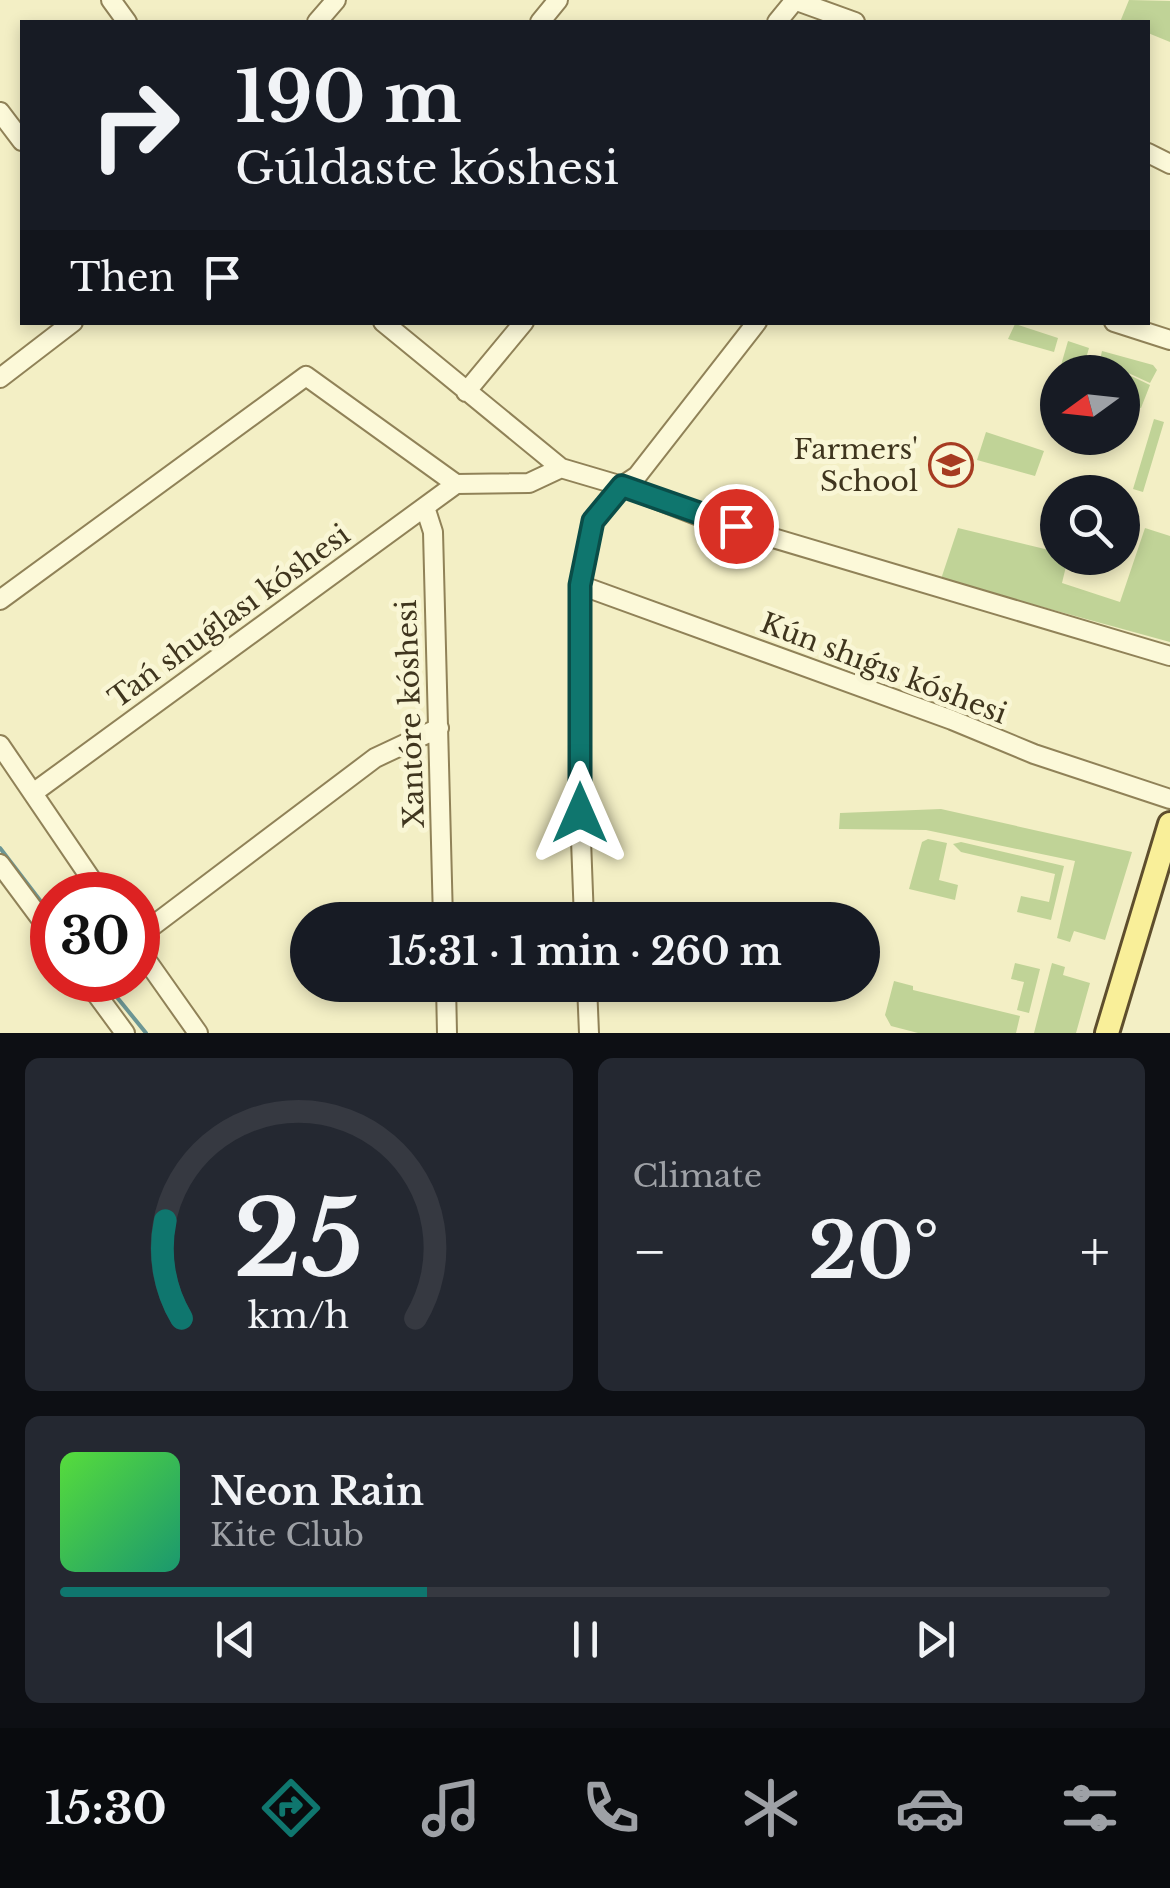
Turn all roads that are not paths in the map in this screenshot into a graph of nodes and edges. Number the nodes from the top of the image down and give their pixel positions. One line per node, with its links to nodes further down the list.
1 (336, 0): 4 (street)
2 (558, 0): 5 (street)
3 (795, 0): 6 (street); 7 (street)
4 (319, 20)
5 (542, 20)
6 (778, 20)
7 (850, 20)
8 (0, 112): 9 (street)
9 (20, 138)
10 (69, 325): 16 (street)
11 (386, 325): 17 (street)
12 (522, 325): 17 (street)
13 (755, 325): 20 (street)
14 (1123, 325): 15 (street)
15 (1170, 340)
16 (0, 378)
17 (466, 392): 18 (street)
18 (562, 468): 19 (street); 20 (street)
19 (456, 484): 21 (street, Tań shuǵlası kóshesi); 23 (street)
20 (622, 486): 22 (street); 24 (street)
21 (425, 508): 25 (street, Xantóre kóshesi); 27 (street, Tań shuǵlası kóshesi)
22 (580, 585): 28 (street, Kún shıǵıs kóshesi); 33 (street)
23 (0, 600)
24 (1170, 656)
25 (439, 728): 32 (street, Xantóre kóshesi); 35 (street)
26 (0, 744): 27 (street)
27 (33, 793): 31 (street)
28 (1170, 799)
29 (1170, 824): 44 (main road)
30 (0, 864): 34 (street)
31 (86, 872)
32 (443, 902)
33 (583, 902)
34 (30, 904)
35 (160, 920)
36 (160, 979): 41 (street)
37 (103, 1002): 40 (street)
38 (447, 1002): 42 (street)
39 (588, 1002): 43 (street)
40 (126, 1033)
41 (198, 1033)
42 (448, 1033)
43 (589, 1033)
44 (1108, 1033)

